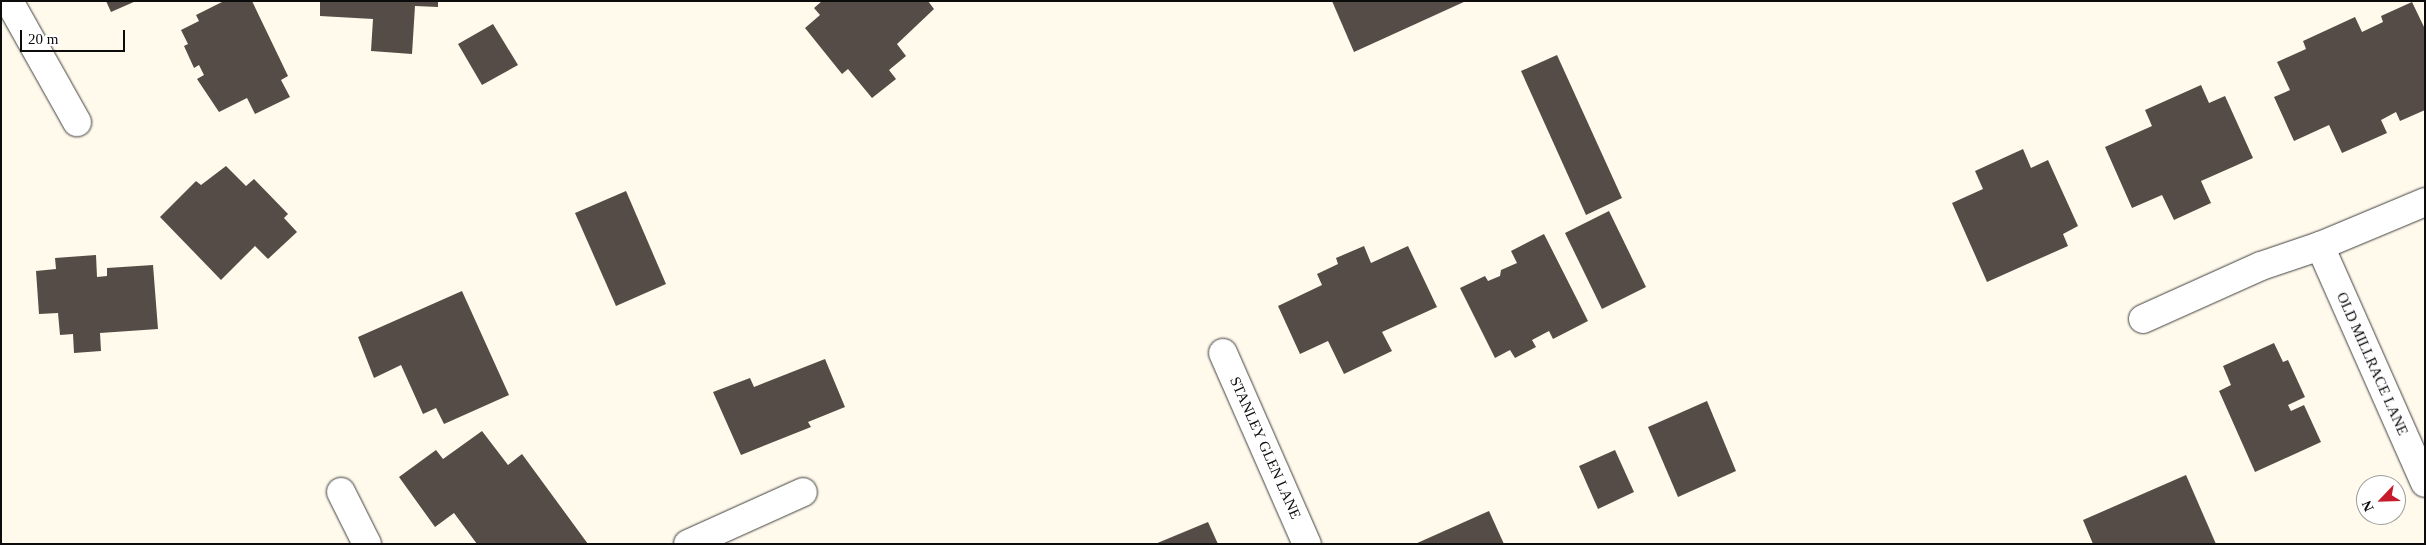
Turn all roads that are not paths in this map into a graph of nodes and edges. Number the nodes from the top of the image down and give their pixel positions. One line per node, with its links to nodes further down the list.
1 (8, 1): 2 (street)
2 (77, 122)
3 (2425, 202): 4 (street)
4 (2320, 246): 5 (street); 7 (street, OLD MILLRACE LANE)
5 (2143, 319)
6 (1223, 353): 12 (street, STANLEY GLEN LANE)
7 (2425, 483)
8 (341, 492): 10 (street)
9 (803, 492): 11 (street)
10 (367, 544)
11 (688, 544)
12 (1307, 544)

